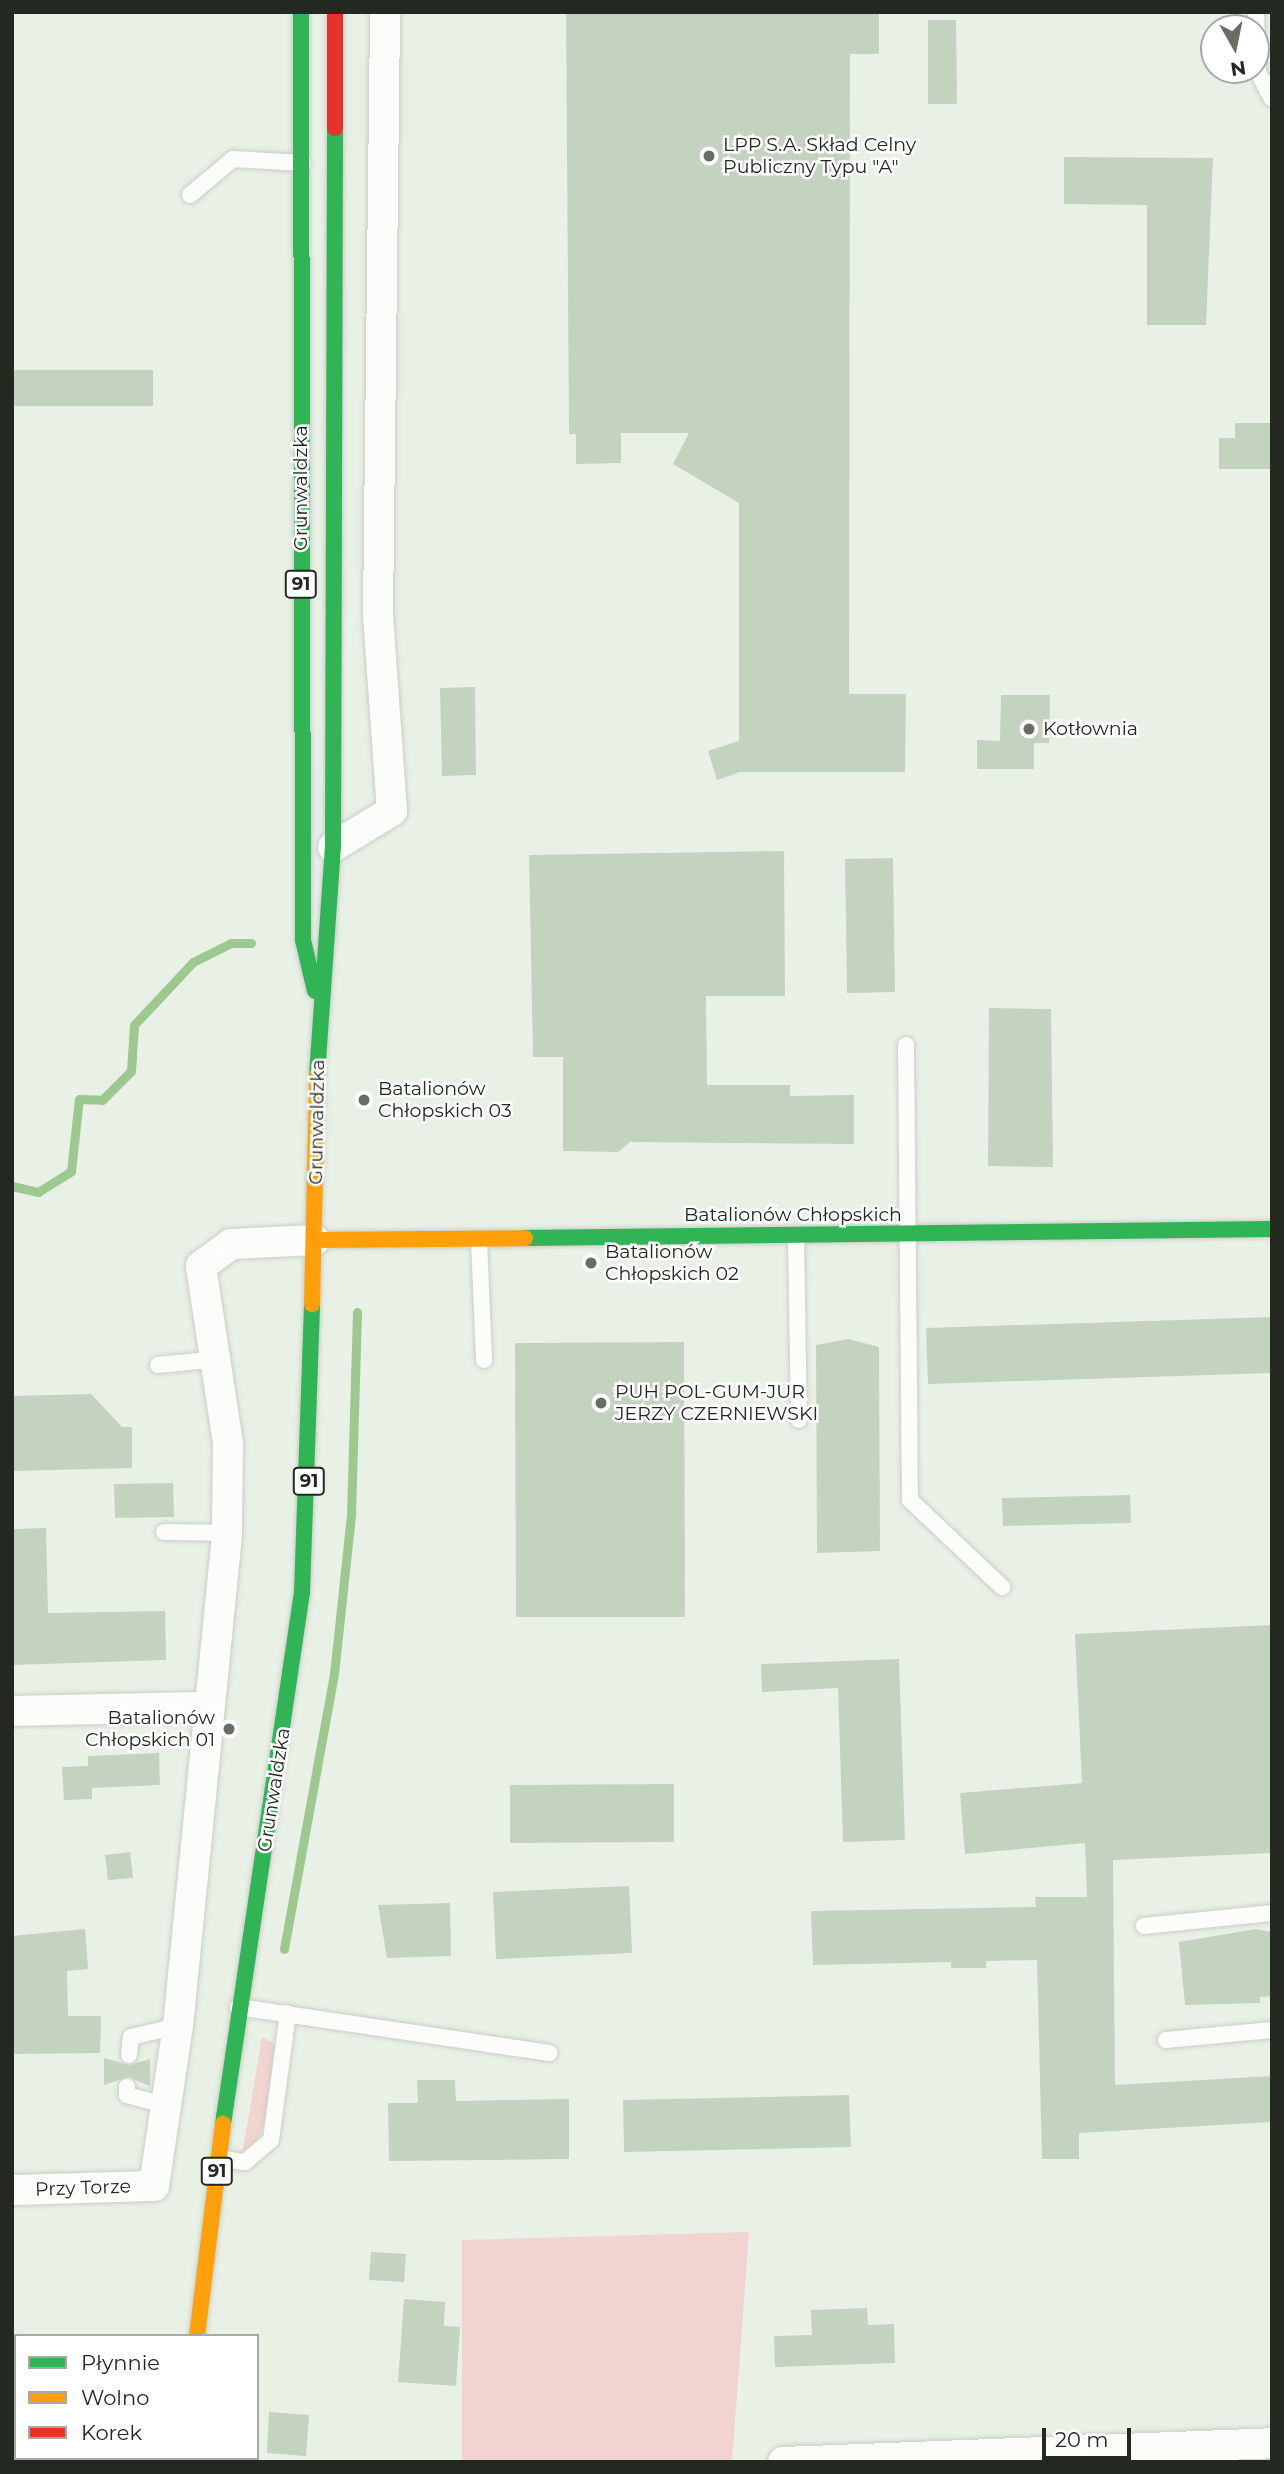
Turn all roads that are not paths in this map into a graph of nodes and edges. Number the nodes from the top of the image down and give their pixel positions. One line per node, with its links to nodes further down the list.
1 (301, 12): 6 (main road, Grunwaldzka / 91)
2 (335, 12): 7 (main road, Grunwaldzka / 91)
3 (385, 12): 9 (street)
4 (1256, 12): 5 (lane)
5 (1272, 99)
6 (300, 162): 7 (lane); 8 (lane); 10 (main road, Grunwaldzka / 91)
7 (335, 172): 9 (main road, Grunwaldzka / 91)
8 (190, 195)
9 (333, 848): 10 (main road, Grunwaldzka / 91)
10 (318, 1003): 15 (main road, Grunwaldzka / 91)
11 (906, 1045): 14 (lane)
12 (1272, 1229): 14 (main road, Batalionów Chłopskich)
13 (796, 1236): 14 (main road, Batalionów Chłopskich); 16 (main road, Batalionów Chłopskich); 20 (lane)
14 (906, 1236): 23 (lane)
15 (315, 1240): 16 (main road, Batalionów Chłopskich); 17 (street); 28 (main road, Grunwaldzka / 91)
16 (479, 1240): 18 (lane)
17 (219, 1359): 19 (lane); 22 (street)
18 (484, 1360)
19 (158, 1365)
20 (799, 1420)
21 (164, 1532): 22 (lane)
22 (227, 1533): 24 (street)
23 (1002, 1587)
24 (208, 1707): 25 (street); 30 (street)
25 (12, 1711)
26 (1272, 1913): 27 (lane)
27 (1144, 1926)
28 (238, 2007): 29 (lane); 37 (main road, Grunwaldzka / 91)
29 (288, 2013): 33 (lane); 37 (lane)
30 (178, 2026): 34 (lane); 36 (street)
31 (1272, 2030): 32 (lane)
32 (1166, 2040)
33 (550, 2053)
34 (129, 2055)
35 (127, 2087): 36 (lane)
36 (168, 2106): 38 (street, Przy Torze)
37 (219, 2158): 39 (main road, Grunwaldzka / 91)
38 (12, 2190)
39 (197, 2334)
40 (1272, 2443): 41 (street)
41 (1096, 2455): 42 (street)
42 (783, 2462)

